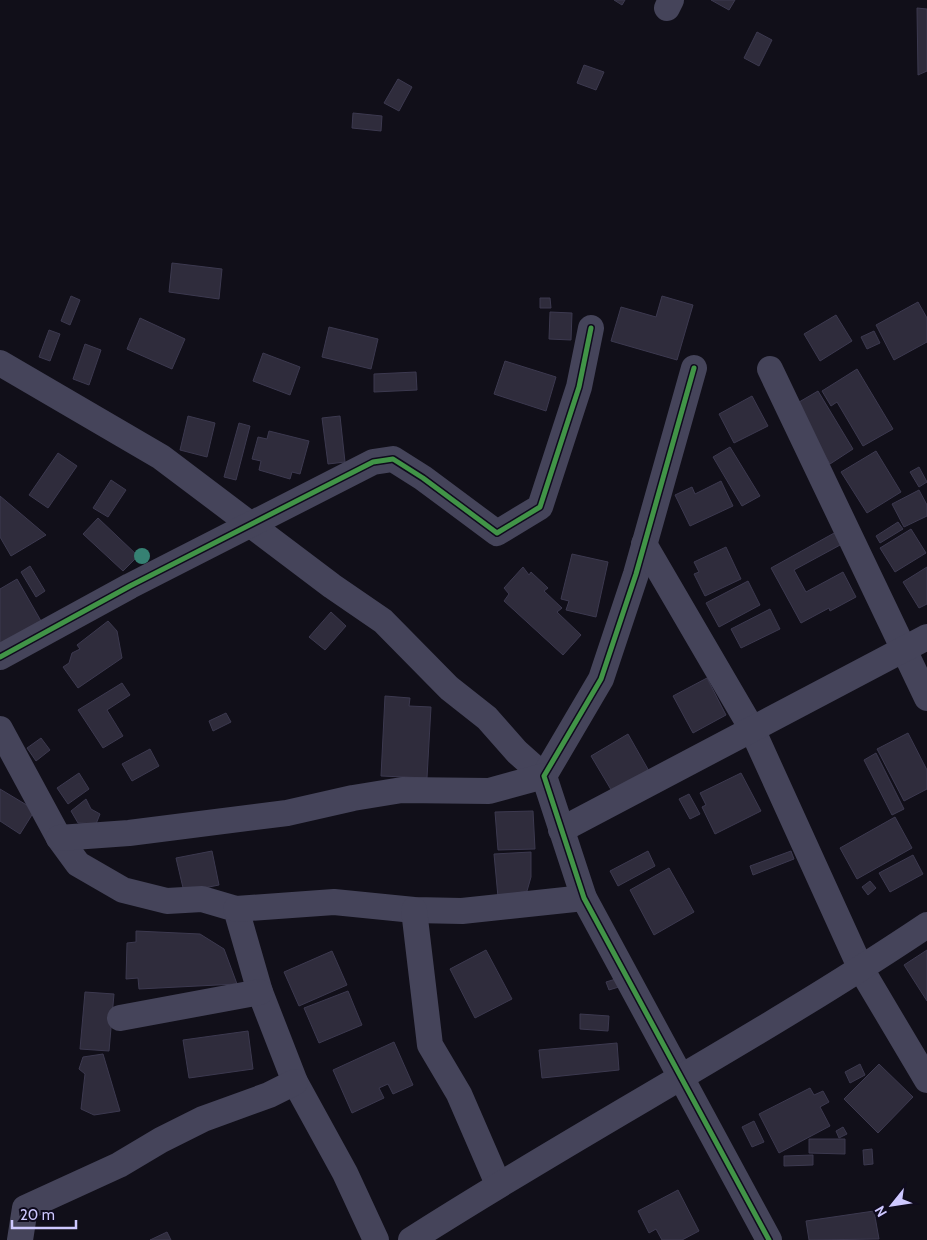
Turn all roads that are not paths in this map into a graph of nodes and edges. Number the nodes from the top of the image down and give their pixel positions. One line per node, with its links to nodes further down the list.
1 (591, 328): 5 (street)
2 (0, 363): 5 (street)
3 (694, 368): 6 (street)
4 (770, 369): 8 (street)
5 (252, 524): 9 (street); 13 (street)
6 (644, 544): 12 (street); 13 (street)
7 (927, 637): 8 (street)
8 (902, 649): 10 (street); 12 (street)
9 (0, 657)
10 (927, 698)
11 (0, 729): 15 (street)
12 (752, 729): 14 (street); 20 (street)
13 (544, 776): 14 (street); 15 (street)
14 (562, 830): 16 (street)
15 (59, 838): 17 (street)
16 (584, 898): 18 (street); 23 (street)
17 (236, 909): 18 (street); 21 (street)
18 (414, 910): 26 (street)
19 (927, 925): 20 (street)
20 (861, 969): 23 (street); 24 (street)
21 (260, 992): 22 (street); 25 (street)
22 (120, 1018)
23 (682, 1077): 26 (street); 30 (street)
24 (927, 1080)
25 (295, 1082): 27 (street); 28 (street)
26 (498, 1184): 29 (street)
27 (20, 1240)
28 (376, 1240)
29 (411, 1240)
30 (769, 1240)

